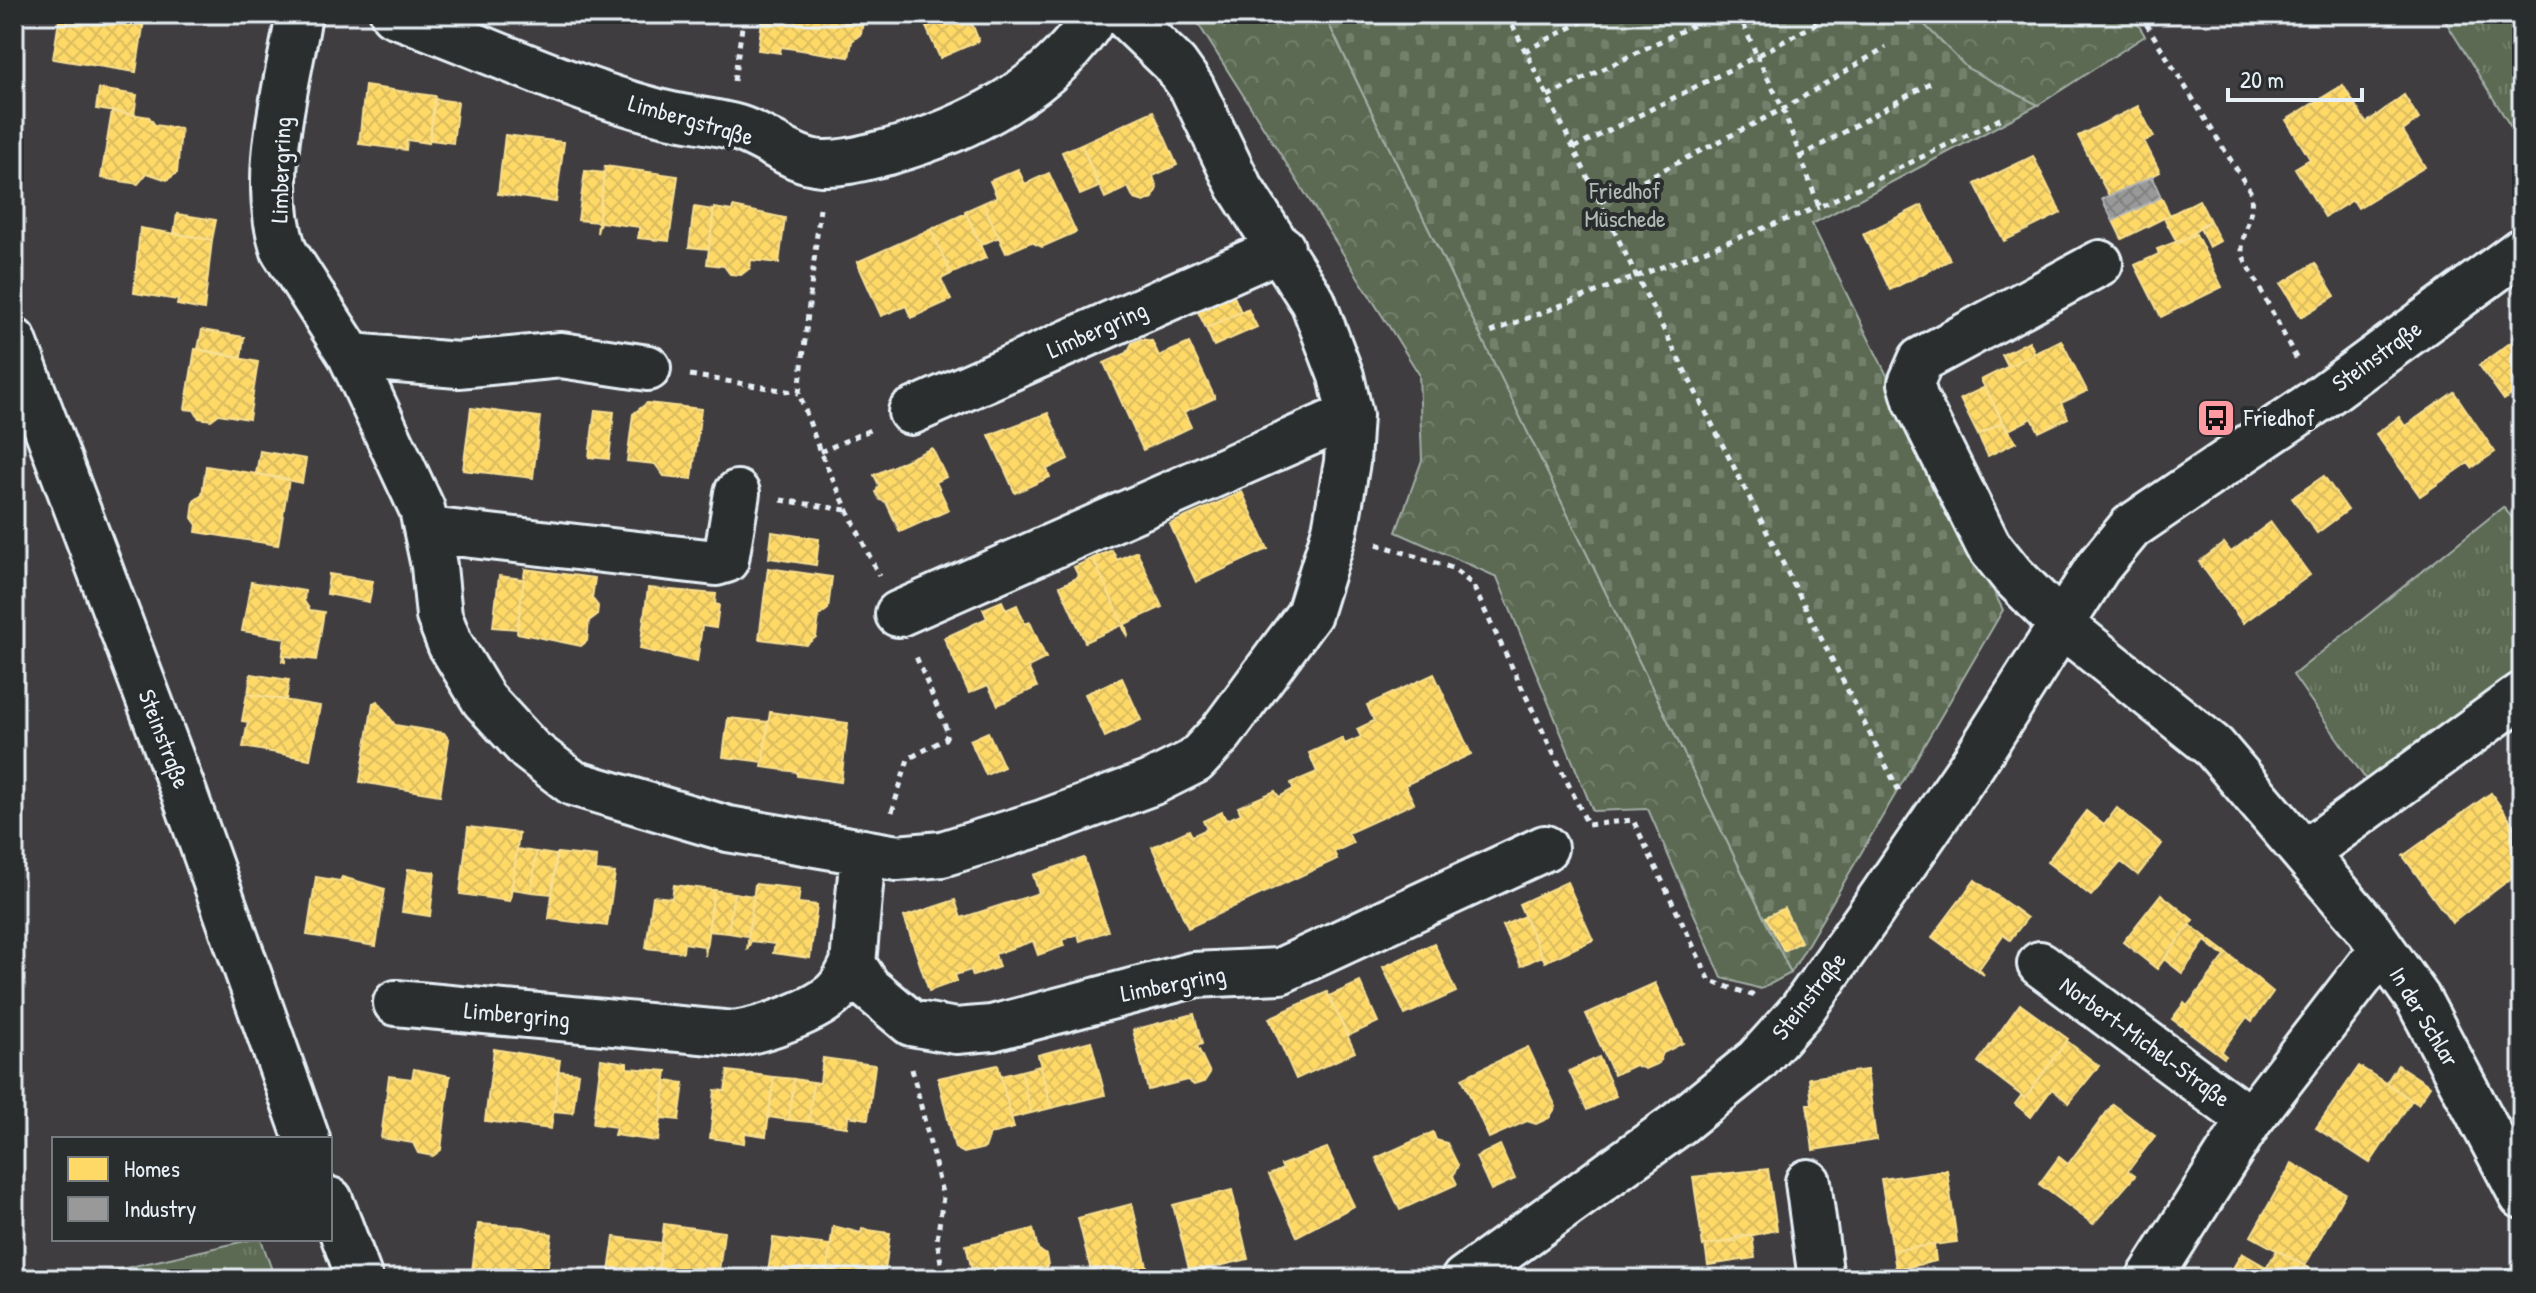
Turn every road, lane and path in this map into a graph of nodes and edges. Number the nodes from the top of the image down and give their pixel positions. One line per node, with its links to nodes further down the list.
1 (299, 14): 31 (street, Limbergring)
2 (393, 14): 19 (street, Limbergstraße)
3 (744, 14): 19 (path)
4 (1096, 14): 22 (street, Limbergstraße)
5 (1123, 14): 25 (street, Limbergring)
6 (1507, 14): 13 (path)
7 (1597, 14): 13 (path)
8 (1716, 14): 16 (path)
9 (1739, 14): 14 (path)
10 (1834, 14): 14 (path)
11 (2140, 14): 34 (path)
12 (1886, 47): 17 (path)
13 (1525, 51): 16 (path)
14 (1757, 56): 17 (path); 20 (path)
15 (1930, 83): 21 (path)
16 (1548, 96): 20 (path)
17 (1783, 109): 21 (path); 23 (path)
18 (2002, 118): 24 (path)
19 (727, 125): 22 (street, Limbergstraße)
20 (1574, 148): 23 (path)
21 (1800, 157): 24 (path)
22 (826, 163): 33 (path)
23 (1600, 202): 28 (path)
24 (1819, 207): 28 (path)
25 (1282, 248): 35 (street, Limbergring); 36 (street, Limbergring)
26 (2522, 250): 34 (street, Steinstraße)
27 (2100, 263): 43 (street)
28 (1638, 279): 29 (path); 45 (path)
29 (1491, 332)
30 (14, 341): 56 (street, Steinstraße)
31 (351, 356): 32 (street); 40 (street, Limbergring)
32 (648, 368): 33 (path)
33 (799, 393): 37 (path)
34 (2318, 400): 43 (street, Steinstraße)
35 (911, 412): 37 (path)
36 (1350, 415): 41 (street, Limbergring); 42 (street)
37 (820, 452): 39 (path)
38 (737, 493): 39 (path); 40 (street)
39 (847, 510): 42 (path)
40 (428, 530): 48 (street, Limbergring)
41 (1335, 530): 48 (street, Limbergring); 53 (path)
42 (898, 614): 48 (path)
43 (2062, 625): 45 (street, Steinstraße); 47 (street, In der Schlar)
44 (2522, 695): 47 (street)
45 (1923, 837): 53 (street, Steinstraße)
46 (1545, 848): 54 (street, Limbergring)
47 (2306, 852): 49 (street, In der Schlar)
48 (871, 854): 50 (street)
49 (2382, 949): 55 (street, Norbert-Michel-Straße); 58 (street, In der Schlar)
50 (853, 964): 52 (street, Limbergring); 54 (street, Limbergring)
51 (2040, 964): 55 (street, Norbert-Michel-Straße)
52 (396, 1003)
53 (1801, 1011): 62 (street, Steinstraße)
54 (911, 1023): 61 (path)
55 (2250, 1120): 64 (street, Norbert-Michel-Straße)
56 (306, 1137)
57 (1808, 1182): 63 (street)
58 (2521, 1192)
59 (332, 1205): 60 (street)
60 (360, 1279)
61 (944, 1279)
62 (1464, 1279)
63 (1821, 1279)
64 (2149, 1279)

